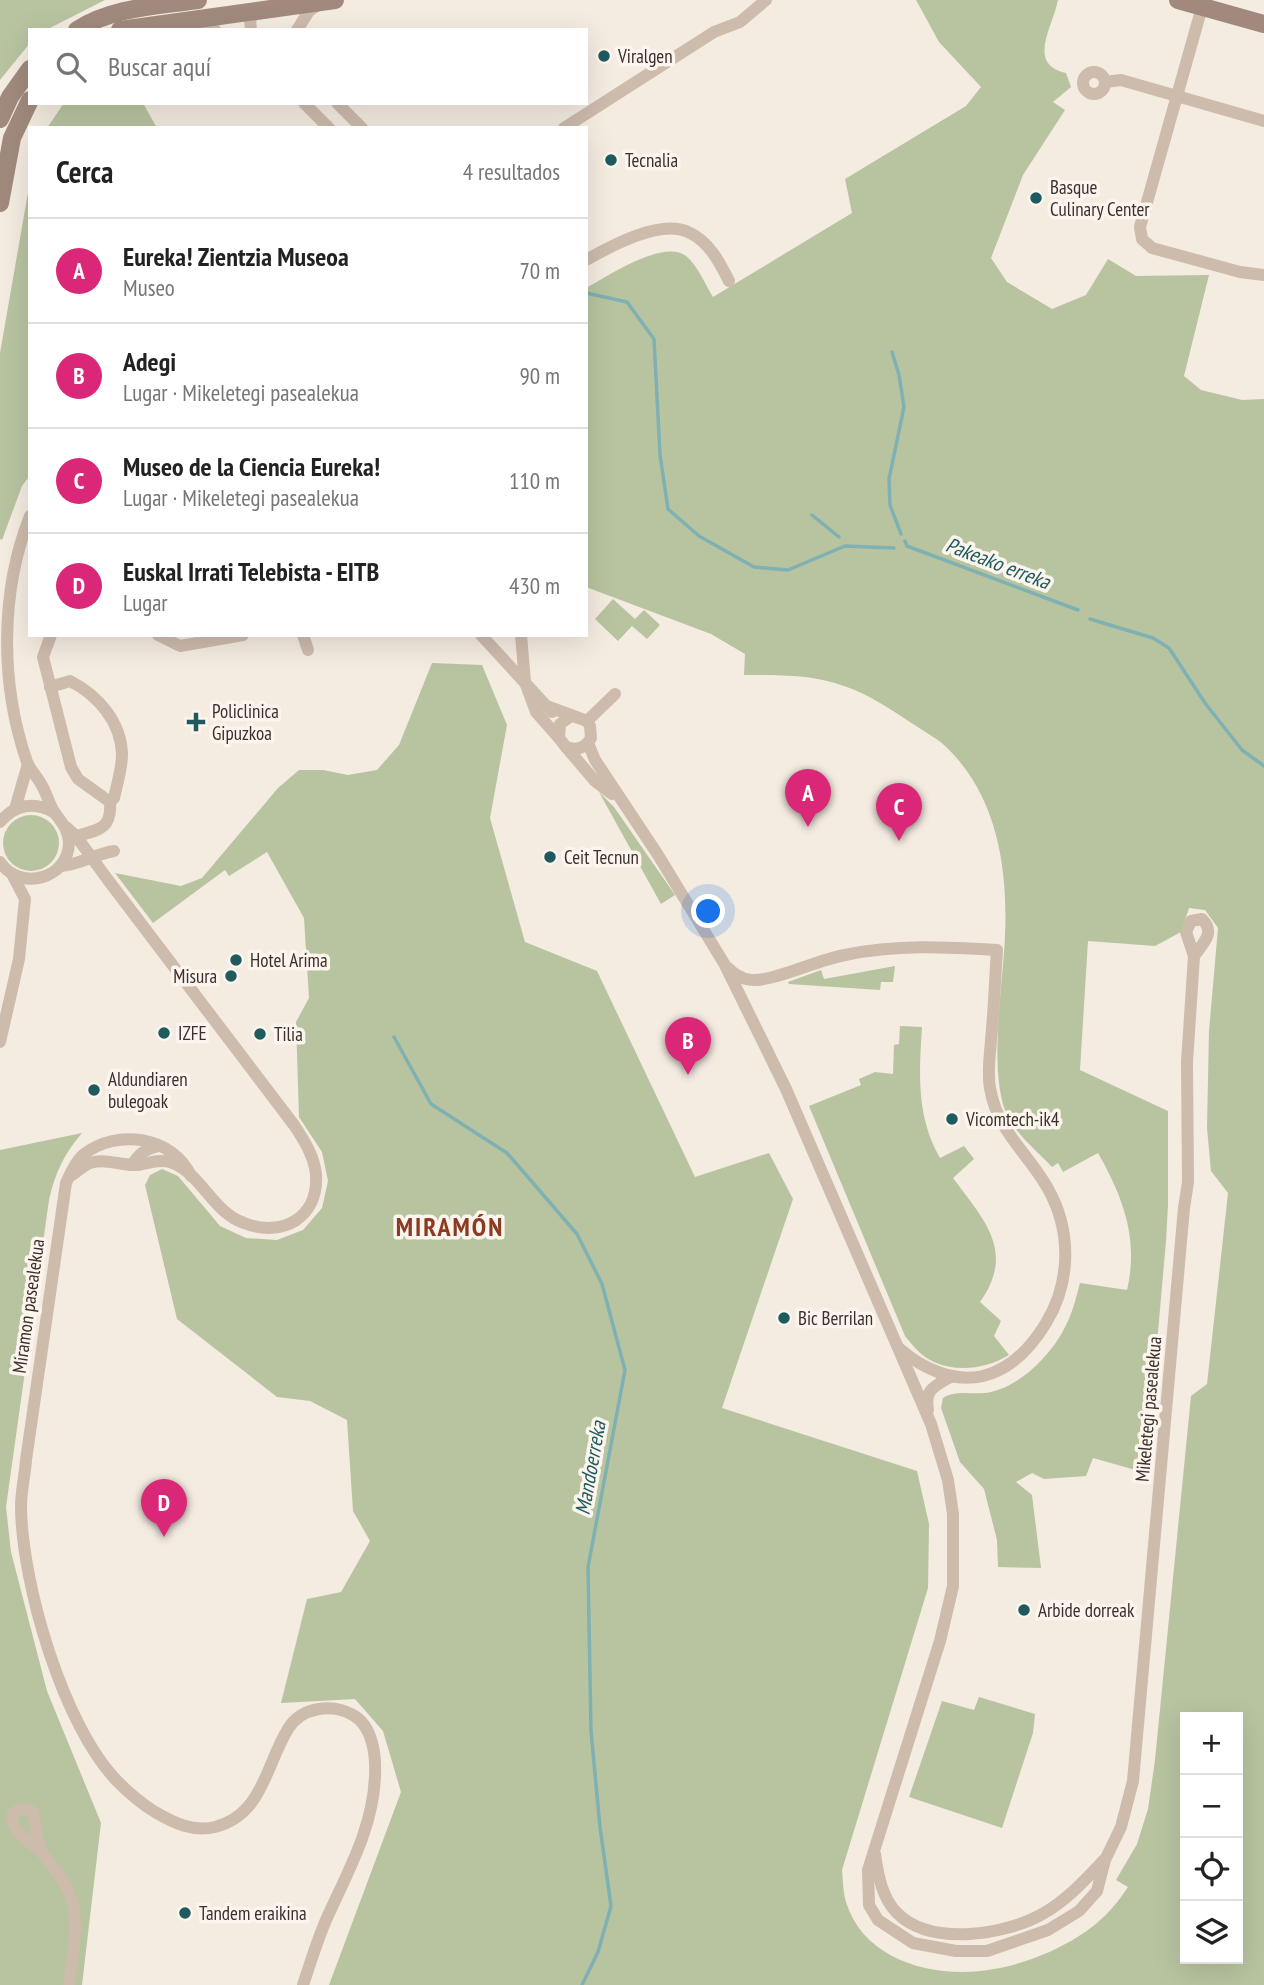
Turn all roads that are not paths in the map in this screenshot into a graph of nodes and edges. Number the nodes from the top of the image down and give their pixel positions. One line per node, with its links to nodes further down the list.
1 (198, 0): 10 (main road)
2 (273, 0): 7 (street)
3 (766, 0): 25 (street)
4 (1178, 0): 6 (main road)
5 (328, 1): 7 (main road); 14 (street)
6 (1204, 2): 8 (main road); 17 (street)
7 (254, 11): 9 (main road); 13 (street)
8 (1263, 17)
9 (191, 19): 11 (main road); 12 (street)
10 (80, 28)
11 (133, 28)
12 (211, 28)
13 (251, 28)
14 (298, 28)
15 (28, 72): 21 (main road)
16 (1105, 82): 17 (street)
17 (1178, 96): 22 (street); 28 (street)
18 (28, 104): 26 (main road)
19 (306, 105): 23 (street)
20 (339, 105): 24 (street)
21 (0, 119)
22 (1264, 121)
23 (327, 126)
24 (360, 126)
25 (567, 126)
26 (0, 204)
27 (588, 259): 29 (street)
28 (1264, 275)
29 (729, 281)
30 (28, 525): 31 (street)
31 (23, 549): 46 (street)
32 (50, 637): 40 (street)
33 (162, 637): 34 (street)
34 (232, 637)
35 (304, 637): 38 (street)
36 (483, 637): 39 (street, Mikeletegi pasealekua)
37 (521, 637): 39 (street, Mikeletegi pasealekua)
38 (308, 650)
39 (525, 682): 42 (street, Mikeletegi pasealekua); 44 (street, Mikeletegi pasealekua)
40 (50, 687): 48 (street); 48 (street)
41 (615, 694): 43 (street)
42 (566, 720): 43 (street); 44 (street)
43 (587, 721): 45 (street, Mikeletegi pasealekua)
44 (562, 742): 45 (street); 47 (street, Mikeletegi pasealekua)
45 (588, 743): 47 (street, Mikeletegi pasealekua)
46 (27, 764): 49 (street); 50 (street)
47 (621, 800): 61 (street, Mikeletegi pasealekua)
48 (110, 802): 53 (street)
49 (15, 809): 50 (street); 51 (street)
50 (55, 813): 52 (street)
51 (0, 822)
52 (66, 827): 53 (street); 56 (street)
53 (76, 835): 55 (street)
54 (114, 850): 55 (street)
55 (92, 857): 56 (street); 67 (street)
56 (60, 866): 58 (street)
57 (4, 867): 58 (street); 59 (street)
58 (43, 877): 59 (street)
59 (25, 899): 62 (street)
60 (1194, 956): 74 (street, Mikeletegi pasealekua)
61 (725, 965): 69 (street, Mikeletegi pasealekua); 70 (street, Mikeletegi pasealekua)
62 (0, 1042)
63 (115, 1141): 64 (street, Miramon pasealekua); 65 (street); 68 (street, Miramon pasealekua)
64 (160, 1145): 66 (street); 67 (street)
65 (113, 1162): 66 (street); 68 (street)
66 (132, 1165): 67 (street)
67 (191, 1176)
68 (69, 1177): 76 (street, Miramon pasealekua)
69 (897, 1346): 70 (street, Mikeletegi pasealekua); 71 (street, Mikeletegi pasealekua)
70 (952, 1376): 71 (street)
71 (931, 1424): 72 (street, Mikeletegi pasealekua)
72 (874, 1847): 74 (street, Mikeletegi pasealekua); 74 (street, Mikeletegi pasealekua)
73 (40, 1851): 75 (street)
74 (1105, 1860)
75 (69, 1985)
76 (303, 1985)

